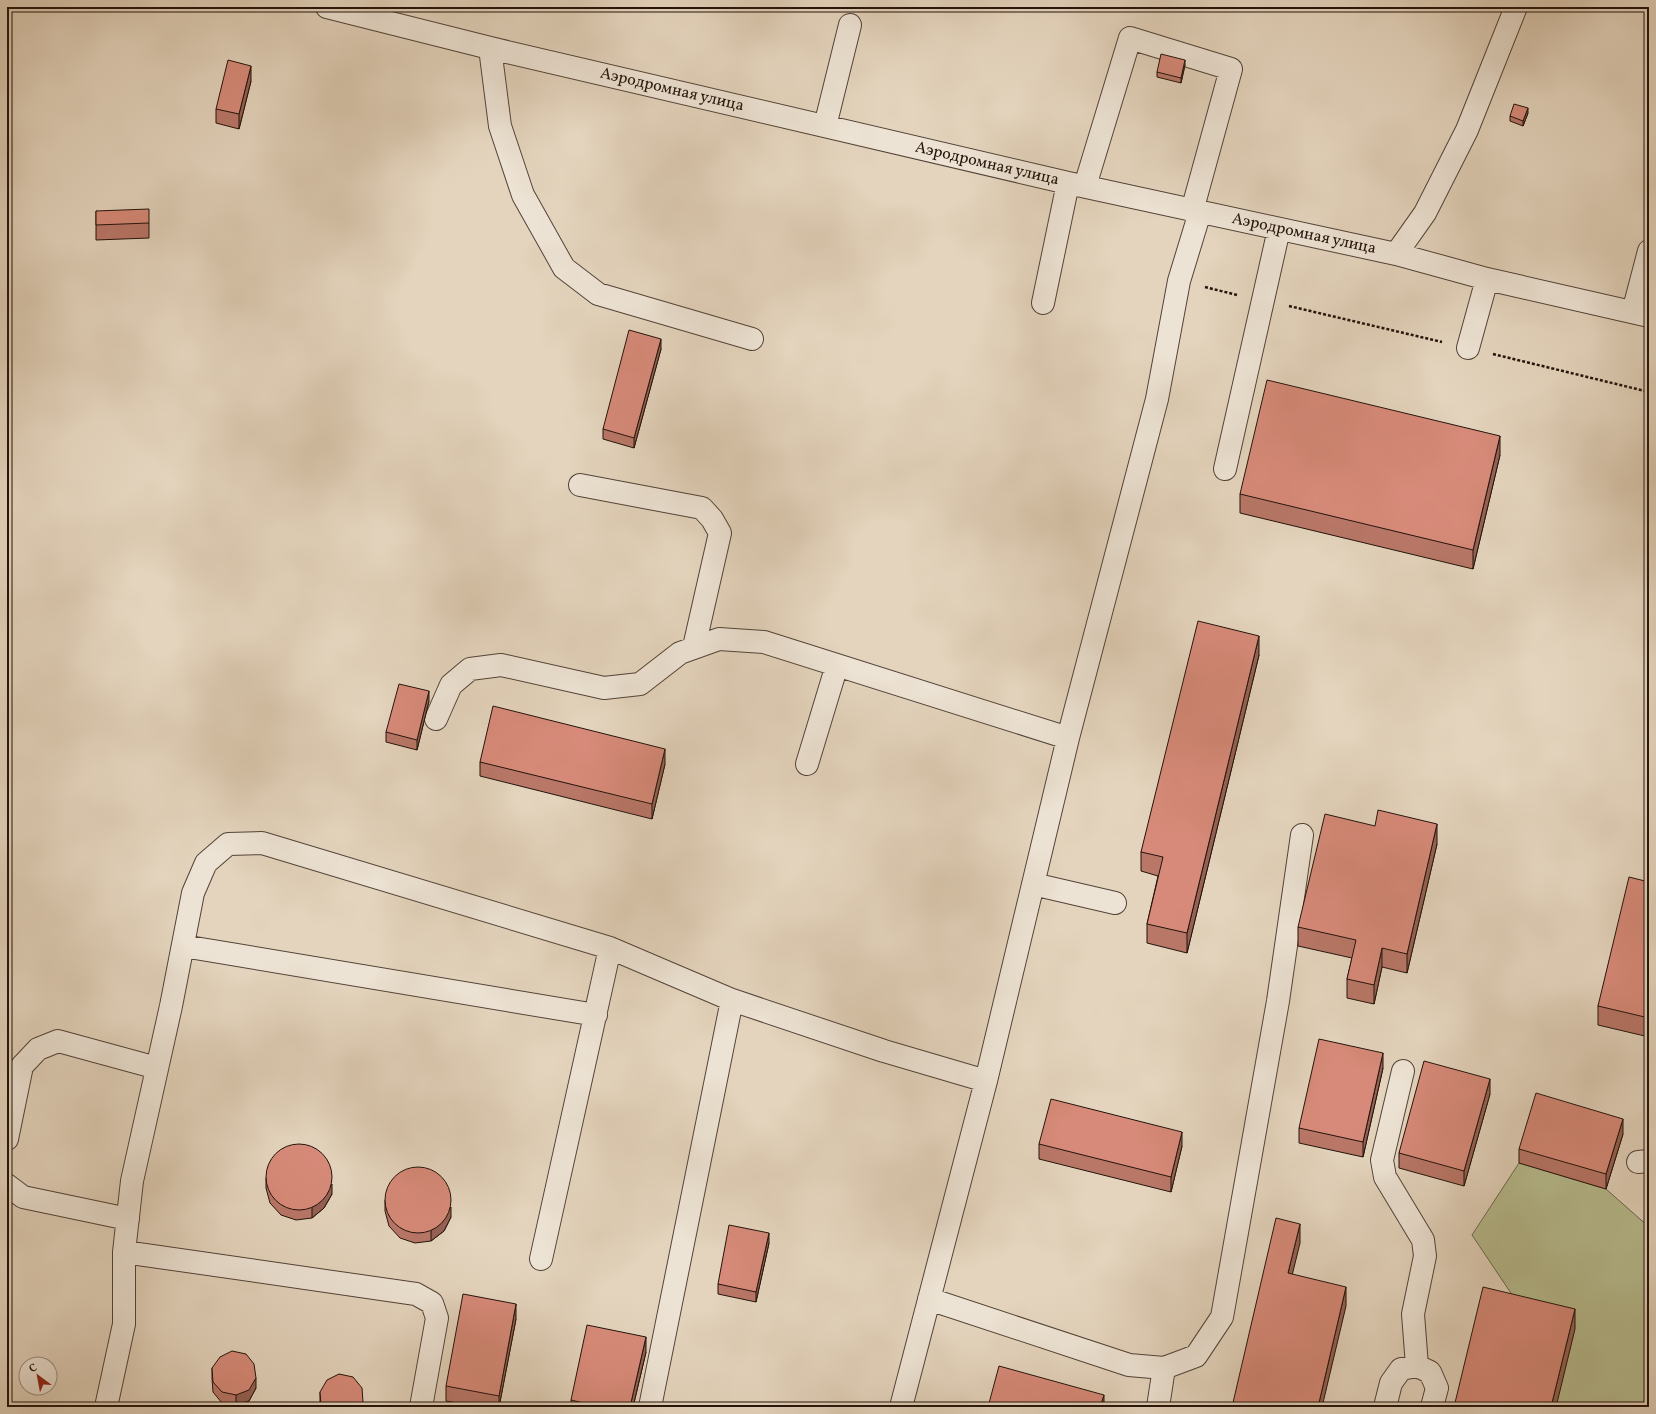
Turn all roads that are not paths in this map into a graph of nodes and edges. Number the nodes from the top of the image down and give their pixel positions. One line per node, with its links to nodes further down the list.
1 (327, 7): 4 (street, Аэродромная улица)
2 (1516, 7): 10 (street)
3 (850, 25): 5 (street)
4 (490, 48): 5 (street, Аэродромная улица); 14 (street)
5 (825, 126): 6 (street, Аэродромная улица)
6 (1077, 184): 7 (street, Аэродромная улица); 7 (street); 12 (street)
7 (1196, 211): 8 (street, Аэродромная улица); 21 (street)
8 (1279, 229): 10 (street, Аэродромная улица); 16 (street)
9 (1649, 251): 13 (street)
10 (1396, 254): 11 (street, Аэродромная улица)
11 (1487, 278): 13 (street, Аэродромная улица); 15 (street)
12 (1042, 303)
13 (1641, 314)
14 (752, 339)
15 (1468, 348)
16 (1225, 468)
17 (580, 485): 18 (street)
18 (694, 647): 19 (street); 20 (street)
19 (837, 665): 21 (street); 22 (street)
20 (436, 720)
21 (1068, 738): 24 (street)
22 (807, 764)
23 (1302, 835): 40 (street)
24 (1033, 884): 25 (street); 32 (street)
25 (1115, 903)
26 (183, 946): 27 (street); 29 (street); 30 (street)
27 (610, 948): 28 (street); 29 (street)
28 (732, 1000): 32 (street); 43 (street)
29 (596, 1015): 37 (street)
30 (157, 1068): 33 (street); 35 (street)
31 (1403, 1071): 39 (street)
32 (986, 1082): 38 (street)
33 (7, 1139)
34 (7, 1185): 35 (street)
35 (128, 1219): 36 (street)
36 (124, 1252): 41 (street); 42 (street)
37 (541, 1259)
38 (929, 1299): 40 (street); 44 (street)
39 (1416, 1366): 46 (street); 47 (street)
40 (1164, 1368): 45 (street)
41 (106, 1407)
42 (421, 1407)
43 (650, 1407)
44 (901, 1407)
45 (1158, 1407)
46 (1385, 1407)
47 (1432, 1407)

